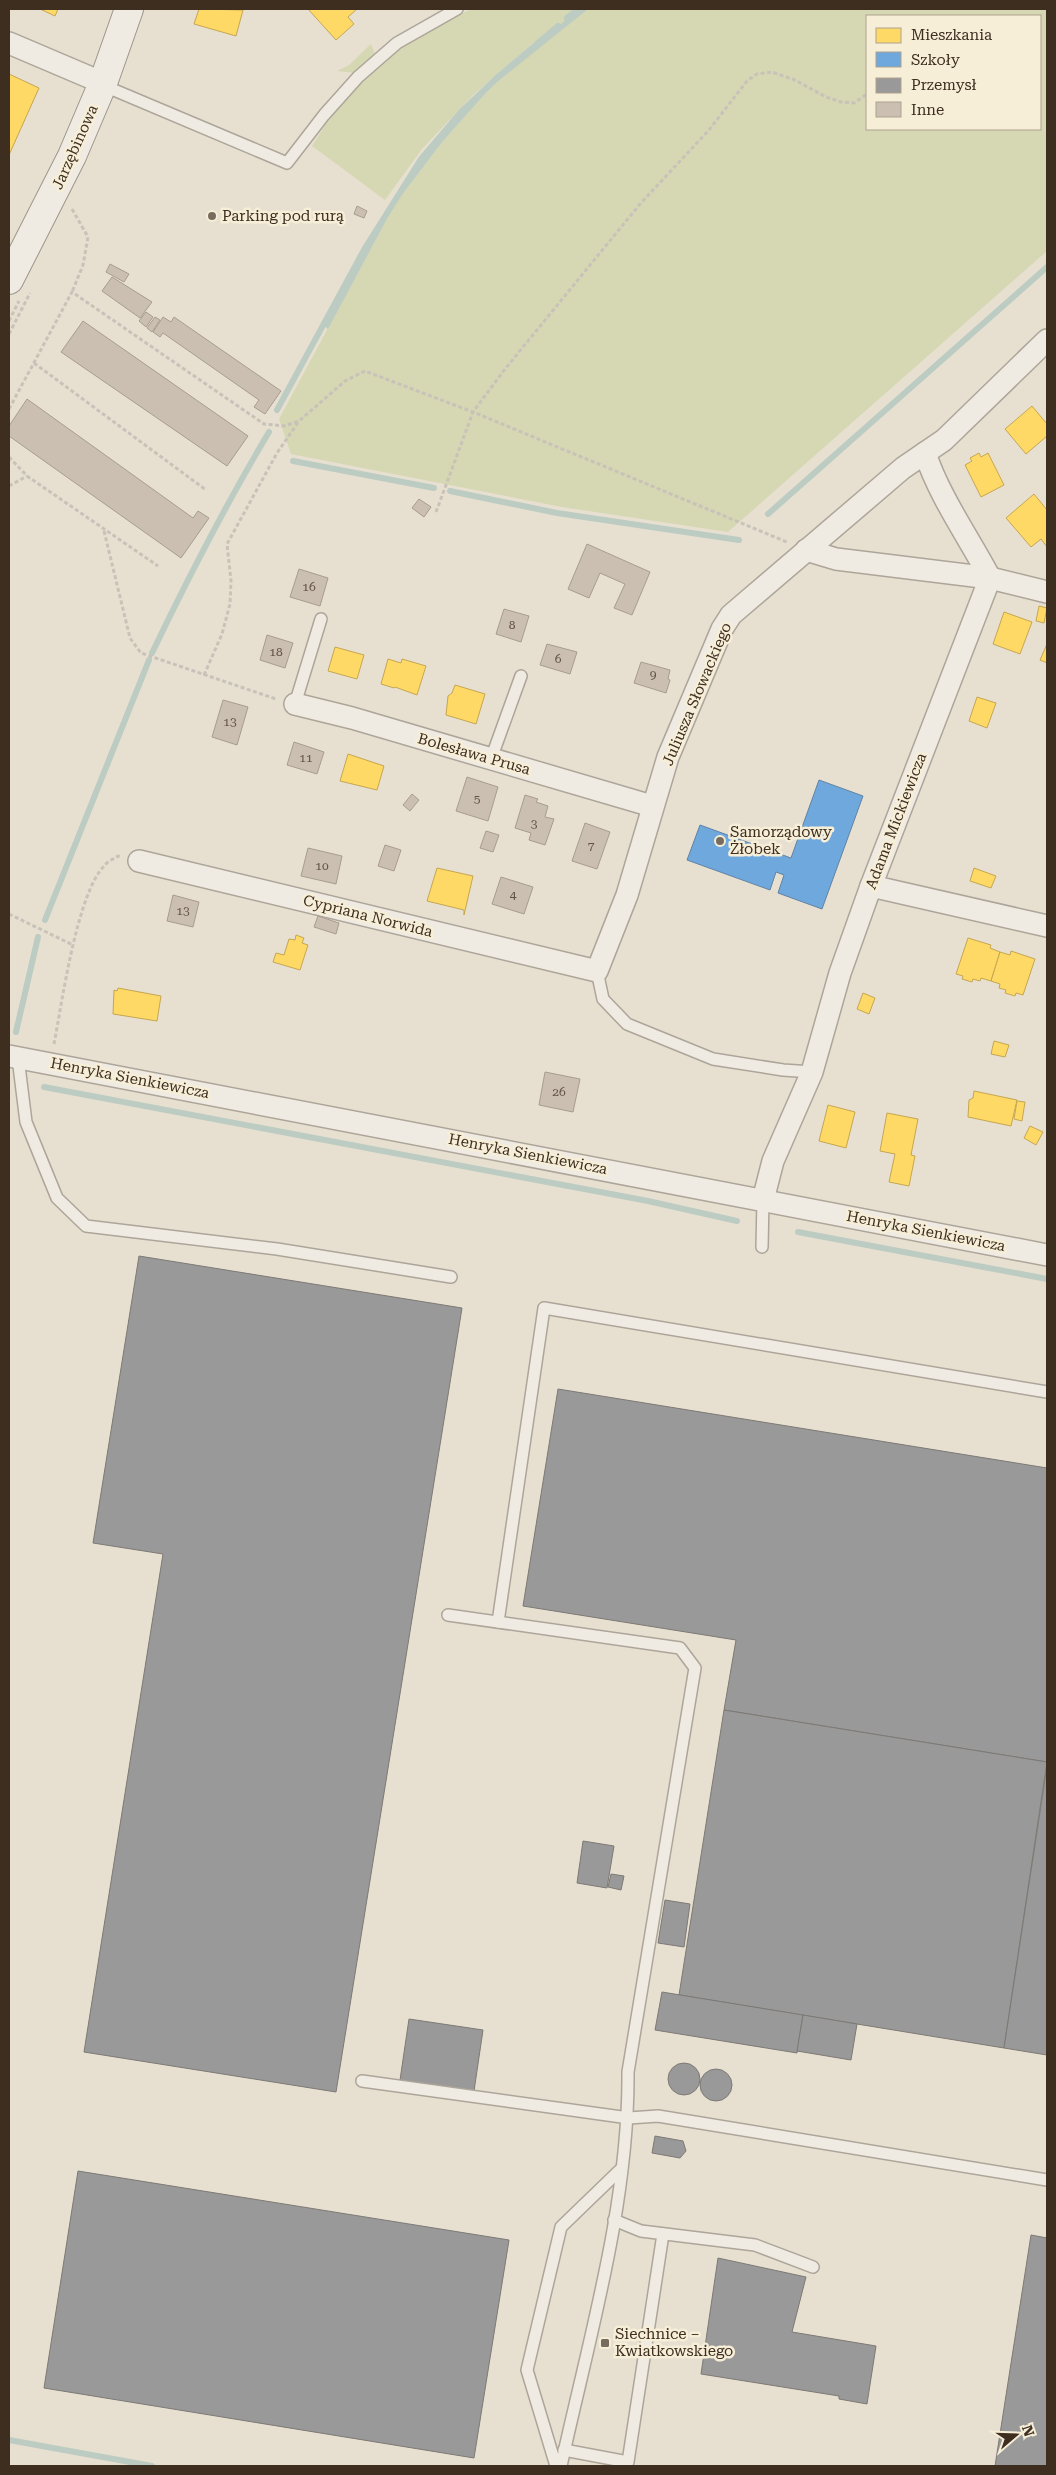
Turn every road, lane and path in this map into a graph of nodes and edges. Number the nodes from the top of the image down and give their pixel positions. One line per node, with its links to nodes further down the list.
1 (129, 9): 4 (street, Jarzębinowa)
2 (457, 9): 4 (lane)
3 (9, 42): 4 (street)
4 (103, 83): 6 (street, Jarzębinowa)
5 (866, 95): 12 (path)
6 (51, 199): 7 (street, Jarzębinowa); 8 (path)
7 (9, 280)
8 (72, 292): 10 (path); 13 (path)
9 (1047, 340): 14 (street)
10 (34, 363): 11 (path); 18 (path)
11 (9, 409)
12 (473, 412): 13 (path); 19 (path); 21 (path)
13 (300, 421): 26 (path)
14 (925, 454): 21 (street); 23 (street)
15 (9, 458): 16 (path)
16 (26, 476): 17 (path); 20 (path)
17 (9, 486)
18 (206, 490)
19 (436, 512)
20 (104, 531): 22 (path); 26 (path)
21 (806, 550): 23 (street); 30 (street, Juliusza Słowackiego)
22 (158, 566)
23 (990, 578): 24 (street); 32 (street, Adama Mickiewicza)
24 (1045, 588)
25 (321, 619): 28 (lane)
26 (204, 675): 28 (path)
27 (521, 676): 29 (lane)
28 (295, 704): 29 (street, Bolesława Prusa)
29 (491, 759): 30 (street, Bolesława Prusa)
30 (652, 806): 36 (street, Juliusza Słowackiego)
31 (138, 861): 35 (path); 36 (street, Cypriana Norwida)
32 (871, 886): 34 (street); 39 (street, Adama Mickiewicza)
33 (9, 914): 35 (path)
34 (1047, 926)
35 (73, 945): 38 (path)
36 (597, 971): 39 (lane)
37 (14, 1057): 38 (street, Henryka Sienkiewicza); 43 (lane)
38 (50, 1063): 40 (street, Henryka Sienkiewicza)
39 (812, 1072): 40 (street, Adama Mickiewicza)
40 (764, 1200): 41 (lane); 42 (street, Henryka Sienkiewicza)
41 (762, 1247)
42 (1047, 1255)
43 (451, 1277)
44 (1047, 1392): 46 (lane)
45 (448, 1615): 46 (lane)
46 (498, 1622): 48 (lane)
47 (362, 2081): 48 (lane)
48 (628, 2118): 49 (lane); 50 (lane)
49 (621, 2169): 51 (lane); 55 (lane)
50 (1047, 2180)
51 (614, 2220): 52 (lane); 54 (lane)
52 (663, 2234): 53 (lane); 54 (lane)
53 (813, 2267)
54 (564, 2450): 56 (lane)
55 (556, 2466)
56 (561, 2466)

